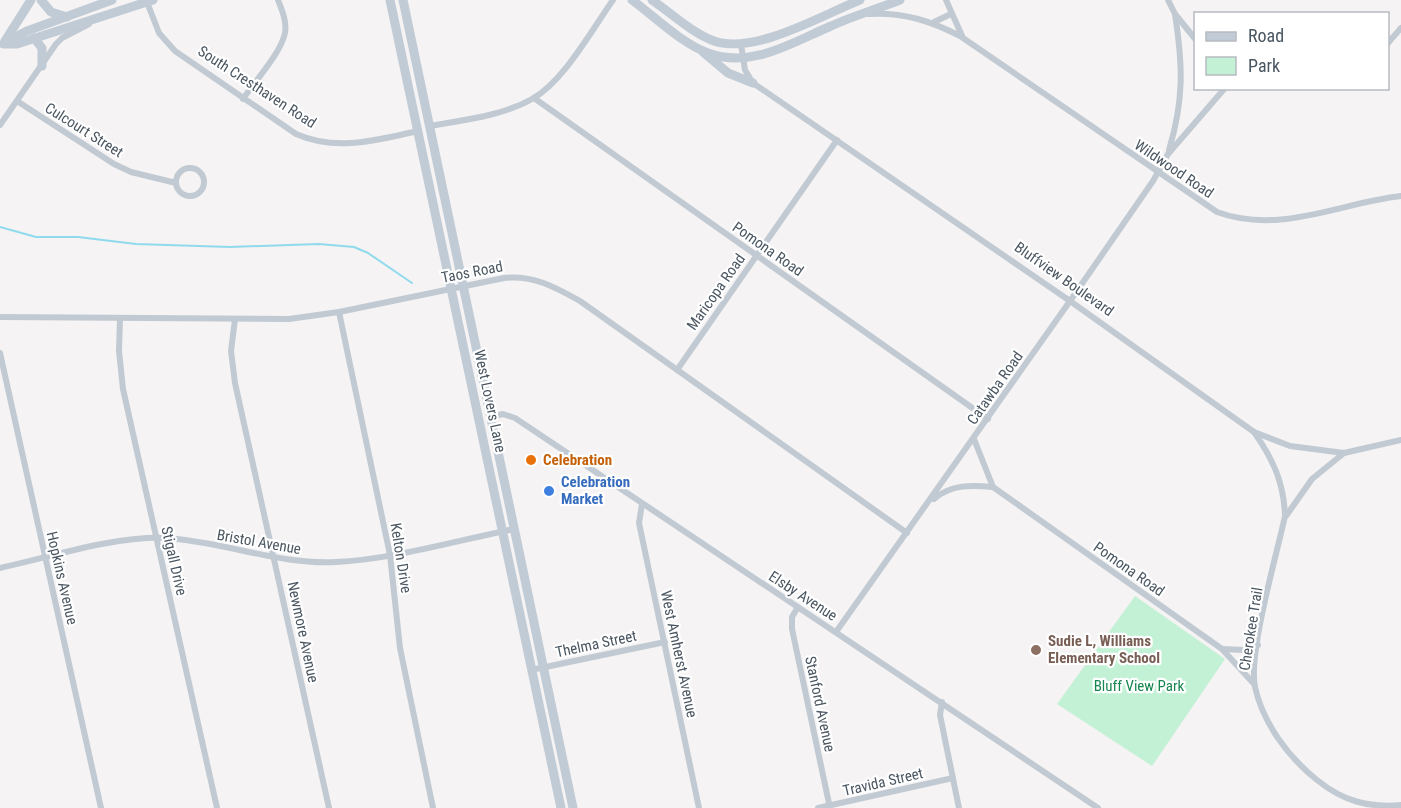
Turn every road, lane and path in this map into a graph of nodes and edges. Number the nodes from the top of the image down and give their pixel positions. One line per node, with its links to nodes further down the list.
1 (31, 0): 27 (main road)
2 (41, 0): 18 (main road)
3 (112, 0): 18 (main road)
4 (278, 0): 34 (street)
5 (390, 0): 38 (main road, West Lovers Lane)
6 (403, 0): 37 (main road, West Lovers Lane)
7 (613, 0): 33 (street)
8 (632, 0): 28 (main road)
9 (652, 0): 26 (main road)
10 (860, 0): 26 (main road)
11 (900, 0): 15 (main road)
12 (946, 0): 16 (street, Wildwood Road)
13 (1168, 0): 17 (street)
14 (149, 1): 19 (main road); 34 (street, South Cresthaven Road)
15 (862, 14): 20 (street, Wildwood Road); 29 (main road)
16 (951, 14): 20 (street); 23 (street, Wildwood Road)
17 (1174, 14): 24 (street); 40 (street, Catawba Road)
18 (67, 17): 27 (main road)
19 (101, 18): 22 (main road); 30 (street)
20 (934, 22): 23 (street, Wildwood Road)
21 (1401, 28): 25 (street)
22 (34, 38): 27 (main road); 30 (main road)
23 (963, 38): 41 (street, Wildwood Road)
24 (1194, 38)
25 (1389, 42)
26 (741, 44): 29 (street)
27 (1, 46)
28 (701, 50): 29 (main road); 31 (main road)
29 (743, 58): 31 (street)
30 (42, 66): 35 (street)
31 (753, 83): 39 (street, Bluffview Boulevard)
32 (1223, 90): 40 (street, Catawba Road)
33 (534, 98): 37 (street); 44 (street, Pomona Road)
34 (243, 99): 38 (street, South Cresthaven Road)
35 (16, 101): 36 (street); 42 (street, Culcourt Street)
36 (0, 125)
37 (430, 126): 38 (main road); 45 (main road, West Lovers Lane)
38 (418, 131): 46 (main road, West Lovers Lane)
39 (837, 140): 44 (street, Maricopa Road); 47 (street, Bluffview Boulevard)
40 (1168, 154): 41 (street, Catawba Road)
41 (1158, 173): 43 (street, Wildwood Road); 47 (street, Catawba Road)
42 (176, 183): 42 (street, Culcourt Street)
43 (1401, 196)
44 (756, 255): 53 (street, Maricopa Road); 56 (street, Pomona Road)
45 (463, 286): 46 (street, Taos Road); 53 (street, Taos Road); 54 (main road, West Lovers Lane)
46 (452, 288): 48 (street, Taos Road); 55 (main road, West Lovers Lane)
47 (1070, 301): 56 (street, Catawba Road); 57 (street, Bluffview Boulevard)
48 (339, 312): 51 (street, Taos Road); 69 (street, Kelton Drive)
49 (0, 317): 50 (street, Taos Road)
50 (120, 318): 51 (street, Taos Road); 68 (street, Stigall Drive)
51 (235, 319): 71 (street, Newmore Avenue)
52 (0, 353): 70 (street, Hopkins Avenue)
53 (677, 370): 67 (street, Taos Road)
54 (491, 417): 55 (main road); 62 (street, Elsby Avenue); 65 (main road, West Lovers Lane)
55 (479, 419): 66 (main road, West Lovers Lane)
56 (988, 419): 58 (street, Catawba Road)
57 (1254, 432): 60 (street, Bluffview Boulevard); 64 (street, Cherokee Trail)
58 (974, 439): 61 (street); 63 (street, Catawba Road)
59 (1401, 440): 60 (street, Bluffview Boulevard)
60 (1344, 453): 64 (street, Cherokee Trail)
61 (993, 487): 63 (street); 77 (street, Pomona Road)
62 (642, 504): 73 (street, Elsby Avenue); 75 (street, West Amherst Avenue)
63 (926, 505): 67 (street, Catawba Road)
64 (1285, 516): 76 (street, Cherokee Trail)
65 (514, 529): 66 (street, Bristol Avenue); 78 (main road, West Lovers Lane)
66 (502, 531): 69 (street, Bristol Avenue); 79 (main road, West Lovers Lane)
67 (908, 533): 74 (street, Catawba Road)
68 (157, 538): 70 (street, Bristol Avenue); 71 (street, Bristol Avenue); 88 (street, Stigall Drive)
69 (390, 555): 71 (street, Bristol Avenue); 90 (street, Kelton Drive)
70 (45, 559): 72 (street, Bristol Avenue); 87 (street, Hopkins Avenue)
71 (275, 559): 89 (street, Newmore Avenue)
72 (0, 568)
73 (798, 607): 74 (street, Elsby Avenue); 85 (street, Stanford Avenue)
74 (836, 632): 81 (street, Elsby Avenue)
75 (665, 642): 78 (street, Thelma Street); 93 (street, West Amherst Avenue)
76 (1258, 645): 77 (street); 80 (street, Cherokee Trail)
77 (1222, 649): 80 (street, Pomona Road)
78 (543, 667): 79 (street, Thelma Street); 92 (main road, West Lovers Lane)
79 (531, 670): 91 (main road, West Lovers Lane)
80 (1255, 685): 86 (street, Cherokee Trail)
81 (942, 702): 82 (street); 83 (street, Elsby Avenue)
82 (953, 778): 85 (street, Travida Street); 95 (street)
83 (1088, 805): 96 (street, Elsby Avenue)
84 (1401, 805): 86 (street, Cherokee Trail)
85 (830, 807): 94 (street, Travida Street)
86 (1362, 807)
87 (101, 808)
88 (217, 808)
89 (329, 808)
90 (433, 808)
91 (561, 808)
92 (573, 808)
93 (699, 808)
94 (818, 808)
95 (959, 808)
96 (1098, 808)

